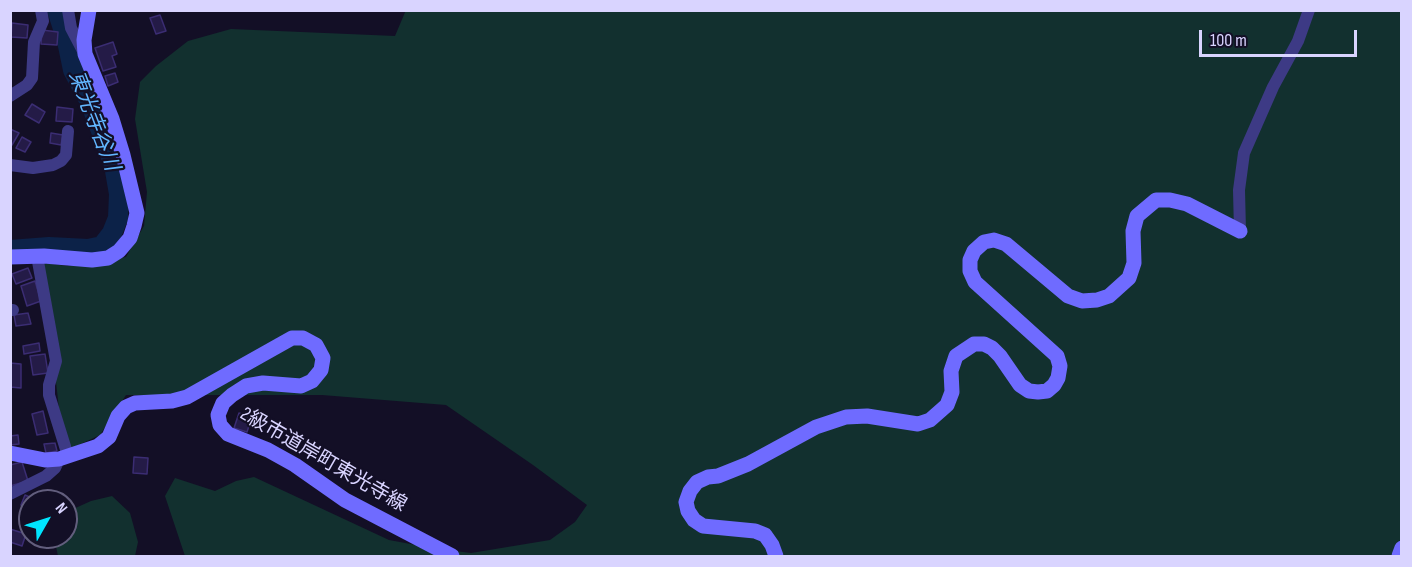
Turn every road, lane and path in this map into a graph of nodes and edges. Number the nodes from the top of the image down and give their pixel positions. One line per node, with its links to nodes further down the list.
1 (41, 10): 6 (street)
2 (68, 10): 5 (street)
3 (89, 10): 5 (street)
4 (1309, 10): 11 (street)
5 (85, 54): 12 (street)
6 (31, 67): 7 (street); 8 (street)
7 (10, 87)
8 (10, 96)
9 (68, 131): 10 (street)
10 (10, 165)
11 (1240, 231): 19 (street)
12 (37, 256): 13 (street); 15 (street)
13 (10, 257)
14 (13, 453): 15 (street)
15 (64, 458): 16 (street); 18 (street, 2級市道岸町東光寺線)
16 (10, 494)
17 (1401, 548): 20 (street)
18 (452, 556)
19 (776, 556)
20 (1399, 556)

